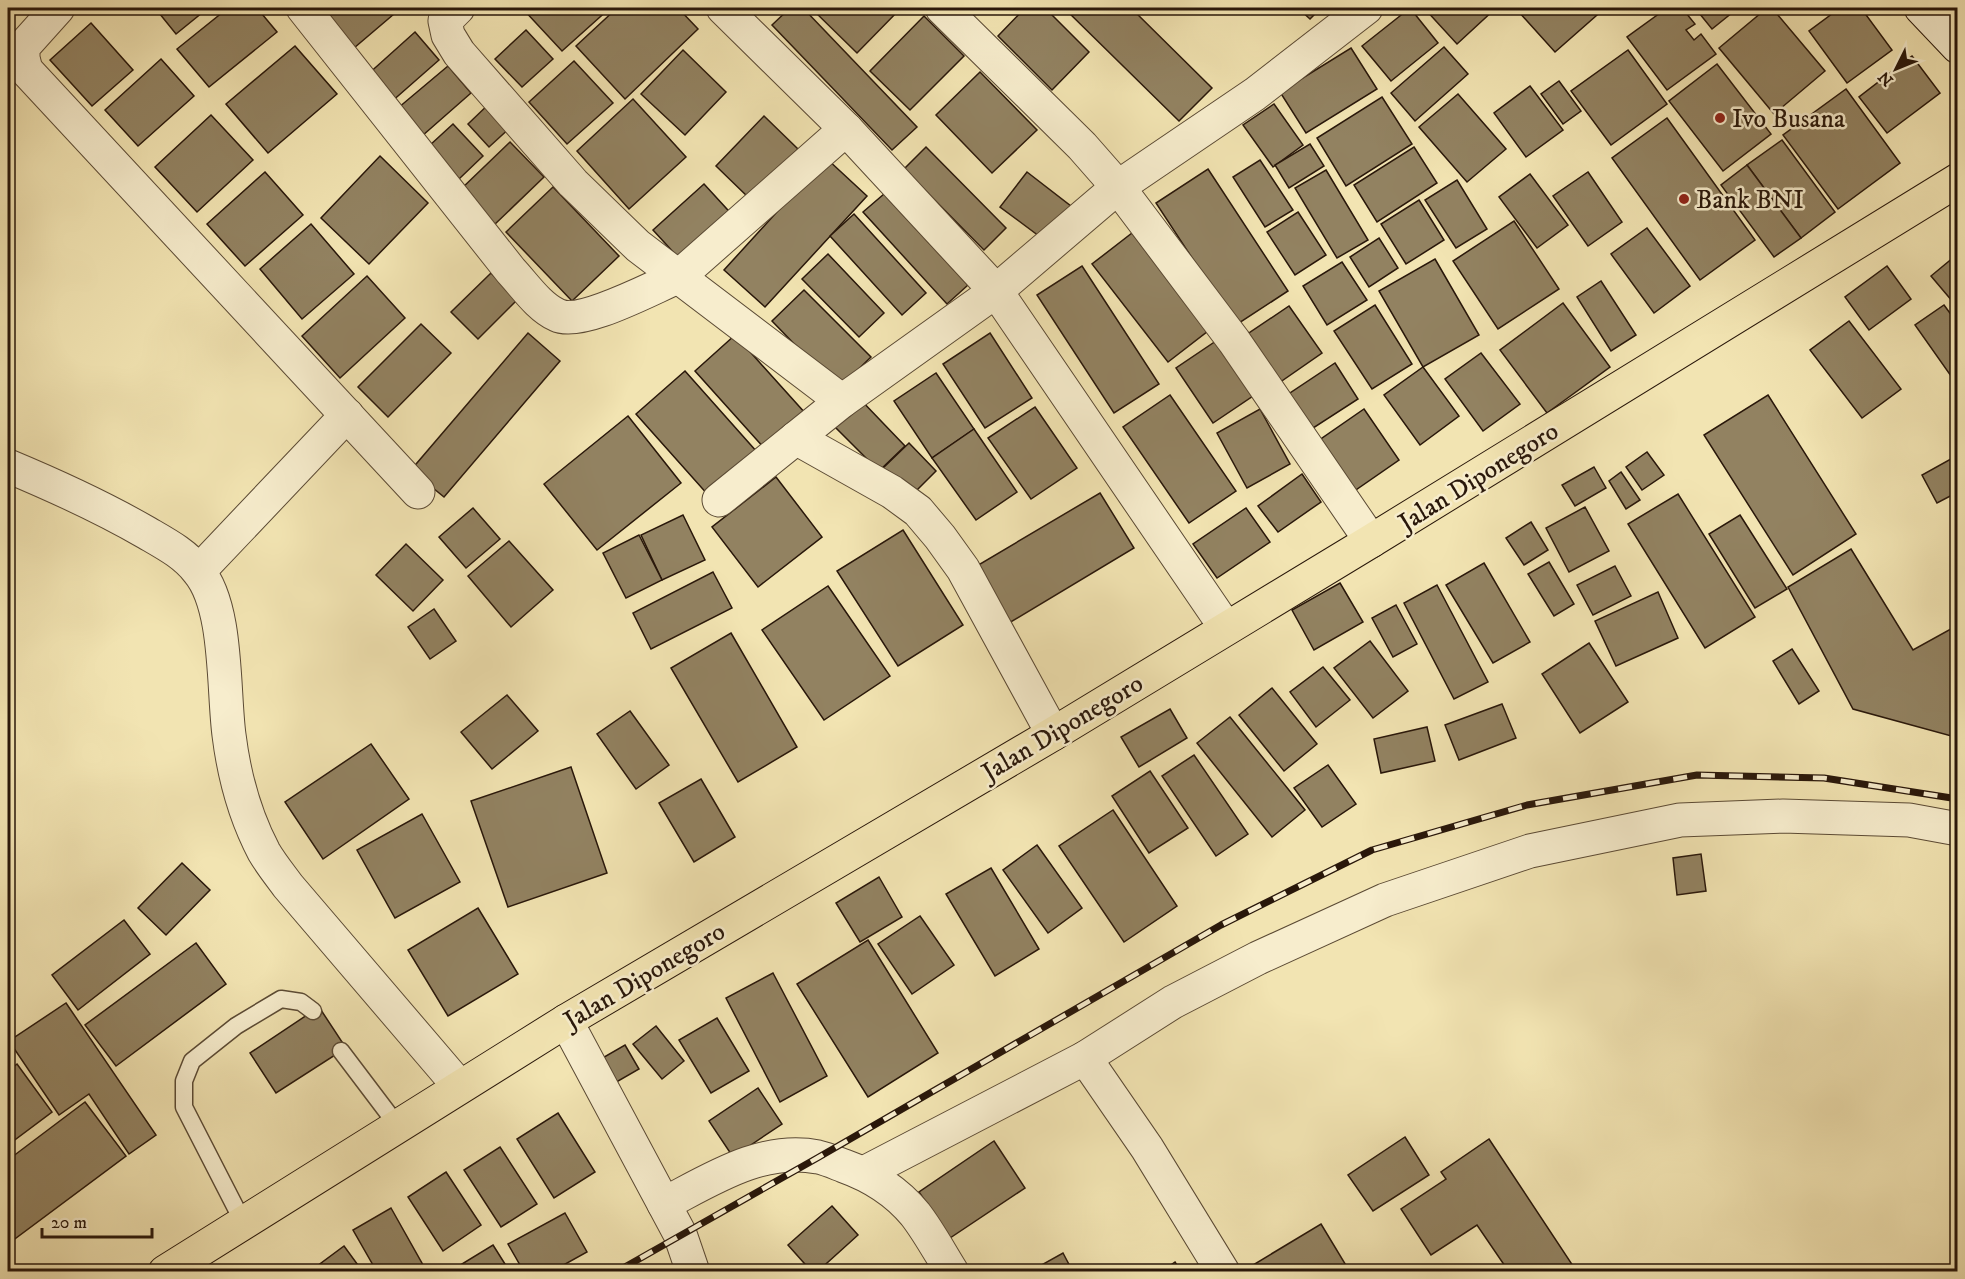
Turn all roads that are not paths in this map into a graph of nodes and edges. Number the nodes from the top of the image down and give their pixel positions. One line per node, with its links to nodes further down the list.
1 (58, 8): 15 (street)
2 (303, 8): 12 (street)
3 (458, 8): 12 (street)
4 (723, 8): 9 (street)
5 (942, 8): 11 (street)
6 (1366, 8): 11 (street)
7 (1921, 8): 8 (street)
8 (1958, 47)
9 (846, 129): 12 (street); 13 (street)
10 (1958, 180): 20 (main road, Jalan Diponegoro)
11 (1118, 187): 13 (street); 20 (street)
12 (678, 277): 14 (street)
13 (996, 291): 14 (street); 22 (street)
14 (842, 401): 16 (street)
15 (347, 415): 18 (street); 21 (street)
16 (796, 438): 19 (street); 23 (street)
17 (8, 466): 21 (street)
18 (418, 492)
19 (719, 500)
20 (1371, 542): 22 (main road, Jalan Diponegoro)
21 (199, 571): 29 (street)
22 (1226, 628): 23 (main road, Jalan Diponegoro)
23 (1053, 734): 26 (main road, Jalan Diponegoro)
24 (1958, 829): 28 (street)
25 (313, 1011): 33 (lane)
26 (566, 1021): 29 (main road, Jalan Diponegoro); 32 (street)
27 (341, 1051): 30 (lane)
28 (1085, 1058): 31 (street); 37 (street)
29 (459, 1086): 30 (main road, Jalan Diponegoro)
30 (398, 1125): 33 (main road, Jalan Diponegoro)
31 (864, 1173): 32 (street); 36 (street)
32 (664, 1203): 35 (street)
33 (243, 1222): 34 (main road, Jalan Diponegoro)
34 (165, 1272)
35 (693, 1272)
36 (952, 1272)
37 (1224, 1272)

